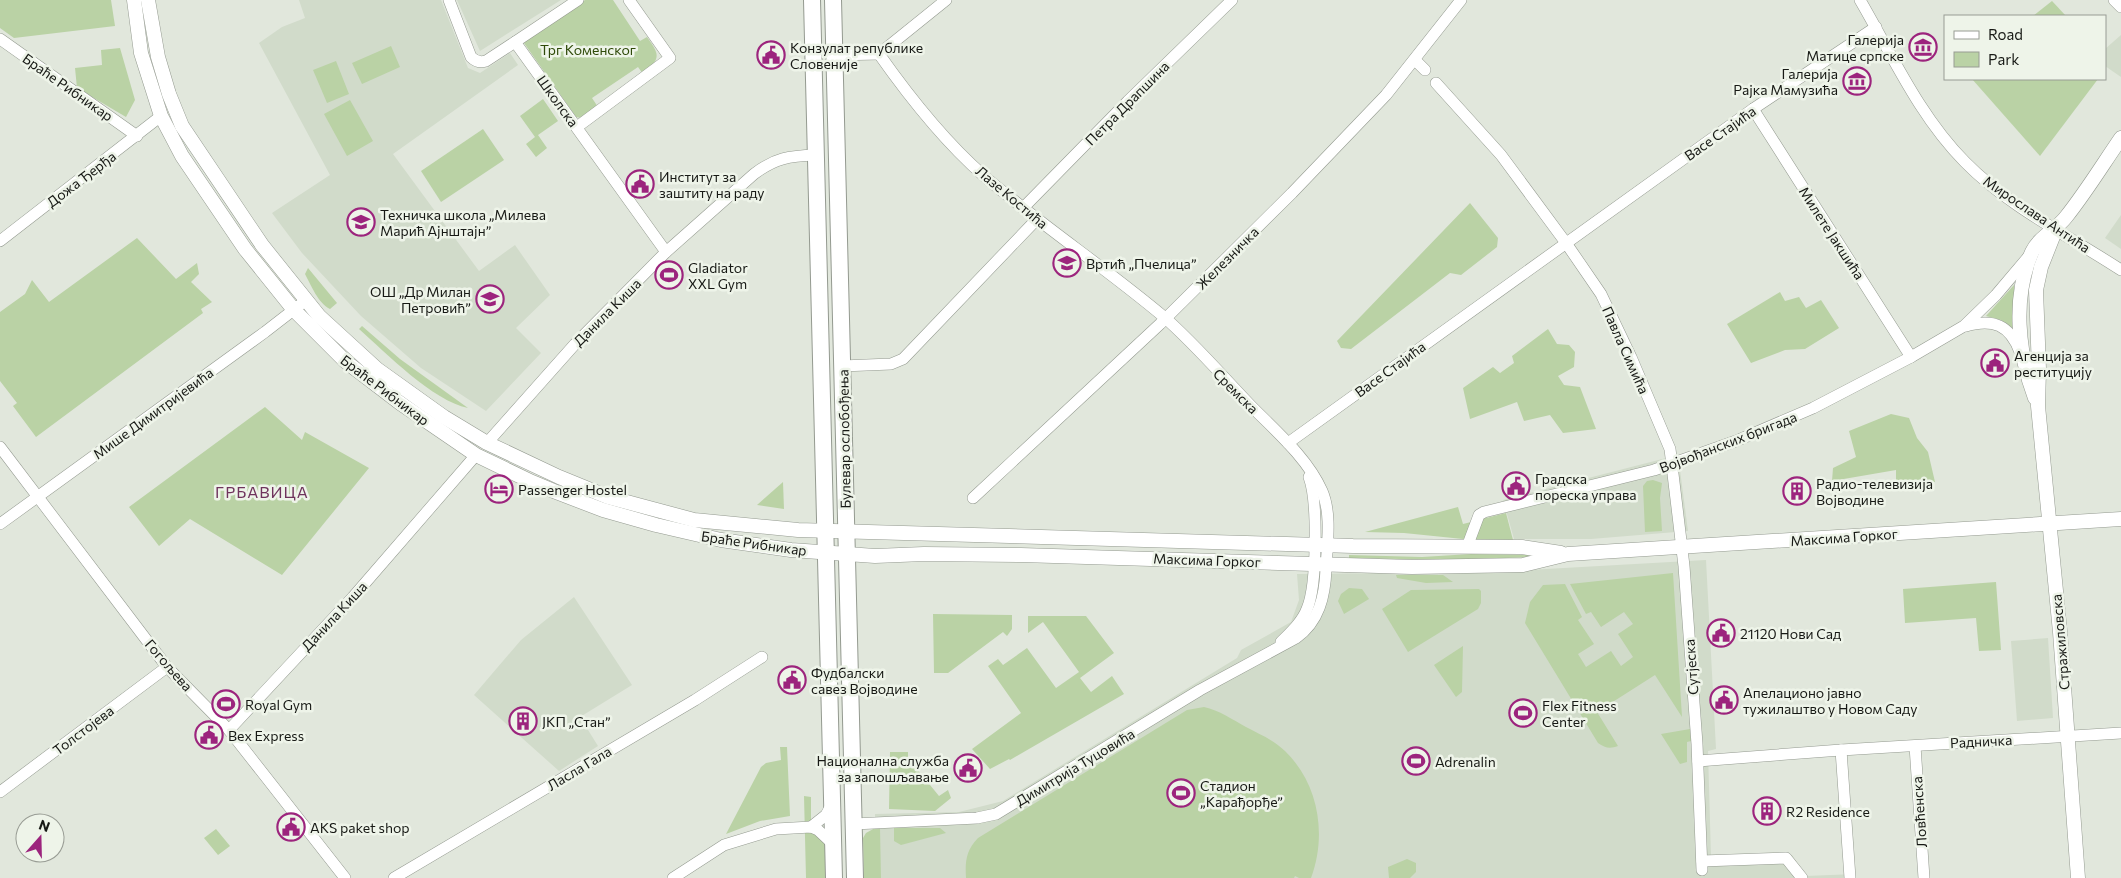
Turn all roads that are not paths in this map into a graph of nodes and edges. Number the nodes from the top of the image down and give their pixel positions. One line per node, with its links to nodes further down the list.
1 (134, 0): 23 (street, Браће Рибникар)
2 (148, 0): 36 (street, Браће Рибникар)
3 (449, 0): 16 (street)
4 (578, 0): 16 (street)
5 (629, 0): 24 (street)
6 (812, 0): 27 (main road, Булевар ослобођења)
7 (833, 0): 18 (main road, Булевар ослобођења)
8 (946, 0): 17 (street)
9 (1461, 0): 19 (street, Железничка)
10 (1860, 0): 14 (street, Мирослава Антића)
11 (2114, 0): 13 (street)
12 (1229, 1): 28 (street, Петра Драпшина)
13 (2121, 8)
14 (1876, 27): 22 (street, Васе Стајића); 30 (street, Мирослава Антића)
15 (0, 39): 25 (street, Браће Рибникар)
16 (515, 42): 24 (street, Школска)
17 (879, 54): 18 (street); 28 (street, Лазе Костића)
18 (834, 55): 42 (main road, Булевар ослобођења)
19 (1415, 60): 20 (street); 38 (street, Железничка)
20 (1425, 70)
21 (1436, 83): 32 (street)
22 (1753, 109): 32 (street, Васе Стајића); 40 (street, Милете Јакшића)
23 (161, 116): 25 (street, Дожа Ђерђа); 37 (street, Браће Рибникар)
24 (578, 128): 33 (street, Школска)
25 (137, 136): 31 (street, Дожа Ђерђа)
26 (2121, 138): 30 (street)
27 (816, 156): 33 (street, Данила Киша); 54 (main road, Булевар ослобођења)
28 (1022, 208): 29 (street, Лазе Костића)
29 (1037, 219): 38 (street, Лазе Костића); 42 (street)
30 (2056, 229): 34 (street, Стражиловска); 35 (street, Мирослава Антића); 43 (street, Стражиловска)
31 (0, 241)
32 (1566, 243): 45 (street, Васе Стајића); 48 (street, Павла Симића)
33 (666, 252): 44 (street, Данила Киша)
34 (2033, 252): 39 (street, Војвођанских бригада); 41 (street, Стражиловска)
35 (2121, 270)
36 (305, 301): 37 (street, Мише Димитријевића); 44 (street, Браће Рибникар)
37 (294, 310): 47 (street, Браће Рибникар); 49 (street, Мише Димитријевића)
38 (1165, 319): 45 (street, Сремска); 50 (street, Железничка)
39 (1964, 326): 40 (street, Војвођанских бригада); 41 (street, Војвођанских бригада)
40 (1911, 357): 48 (street, Војвођанских бригада)
41 (2025, 362): 43 (street, Стражиловска)
42 (842, 366): 55 (main road, Булевар ослобођења)
43 (2038, 406): 52 (street, Стражиловска)
44 (487, 443): 54 (street, Браће Рибникар)
45 (1288, 443): 56 (street, Сремска)
46 (0, 447): 49 (street, Гогољева)
47 (476, 455): 59 (street, Браће Рибникар); 65 (street, Данила Киша)
48 (1672, 464): 57 (street, Сутјеска); 58 (street, Војвођанских бригада)
49 (37, 497): 53 (street, Мише Димитријевића); 64 (street, Гогољева)
50 (973, 498)
51 (2121, 519): 52 (street, Максима Горког)
52 (2050, 523): 57 (street, Максима Горког); 67 (street, Стражиловска)
53 (0, 524)
54 (825, 531): 55 (street, Браће Рибникар); 59 (main road, Булевар ослобођења)
55 (846, 532): 56 (street, Максима Горког); 60 (main road, Булевар ослобођења)
56 (1320, 544): 58 (street, Максима Горког); 62 (street, Сремска)
57 (1683, 546): 61 (street, Максима Горког); 70 (street, Сутјеска)
58 (1467, 547): 61 (street, Максима Горког)
59 (826, 552): 60 (street, Браће Рибникар); 72 (main road, Булевар ослобођења)
60 (846, 553): 62 (street, Максима Горког); 73 (main road, Булевар ослобођења)
61 (1568, 554): 62 (street, Максима Горког)
62 (1320, 564): 73 (street, Димитрија Туцовића)
63 (762, 657): 77 (street, Ласла Гала)
64 (167, 667): 65 (street, Гогољева); 71 (street, Толстојева)
65 (229, 730): 76 (street, Гогољева)
66 (2121, 733): 67 (street, Радничка)
67 (2068, 736): 68 (street, Радничка); 84 (street, Стражиловска)
68 (1915, 746): 69 (street, Радничка); 83 (street, Ловћенска)
69 (1841, 750): 70 (street, Радничка); 82 (street)
70 (1698, 761): 81 (street, Сутјеска)
71 (0, 792)
72 (832, 804): 74 (street); 75 (main road, Булевар ослобођења)
73 (854, 824): 80 (main road, Булевар ослобођења)
74 (811, 827): 75 (street); 78 (street)
75 (834, 846): 79 (main road, Булевар ослобођења)
76 (345, 878)
77 (394, 878)
78 (674, 878)
79 (834, 878)
80 (855, 878)
81 (1802, 878)
82 (1850, 878)
83 (1924, 878)
84 (2078, 878)

